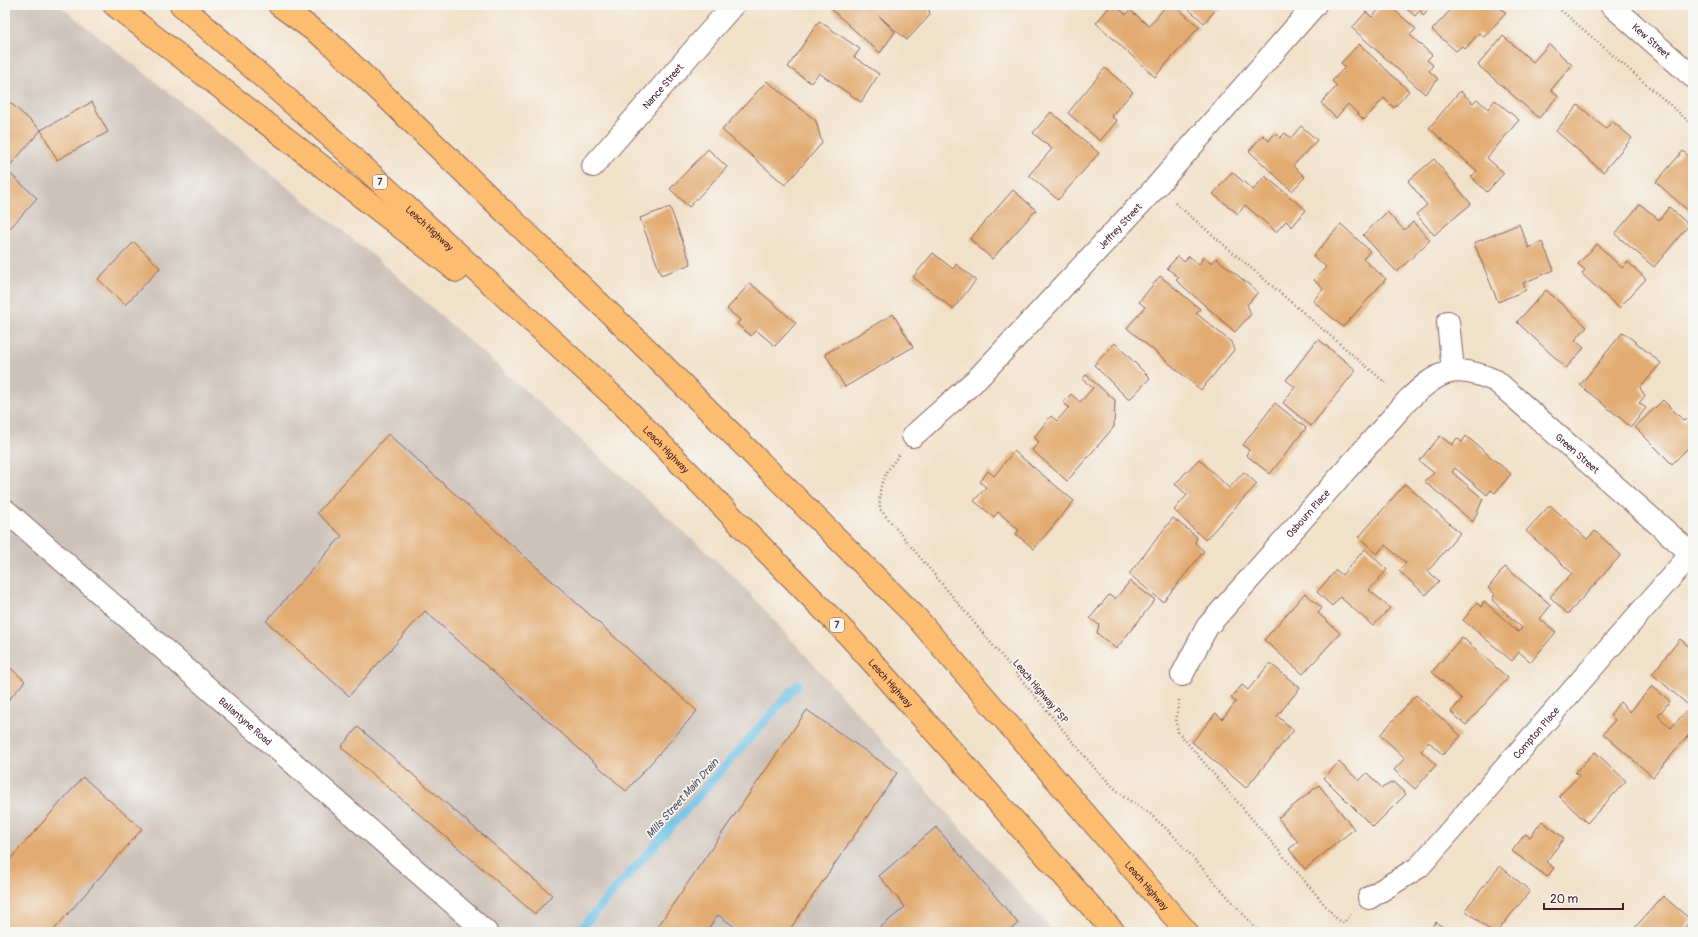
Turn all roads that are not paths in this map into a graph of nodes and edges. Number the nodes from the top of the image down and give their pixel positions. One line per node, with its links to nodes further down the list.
1 (114, 5): 12 (highway)
2 (180, 5): 12 (highway, Leach Highway / 7)
3 (279, 5): 8 (highway, Leach Highway)
4 (292, 5): 8 (highway)
5 (733, 5): 10 (street, Nance Street)
6 (1315, 5): 14 (street, Jeffrey Street)
7 (1611, 5): 9 (street, Kew Street)
8 (328, 41): 21 (highway, Leach Highway)
9 (1693, 77)
10 (593, 166)
11 (1448, 322): 13 (street)
12 (577, 363): 20 (highway, Leach Highway / 7)
13 (1454, 370): 16 (street, Green Street); 17 (street, Osbourn Place)
14 (913, 436)
15 (5, 510): 19 (street, Ballantyne Road)
16 (1692, 554): 18 (street, Compton Place)
17 (1182, 675)
18 (1369, 898)
19 (486, 932)
20 (1114, 932)
21 (1187, 932)

